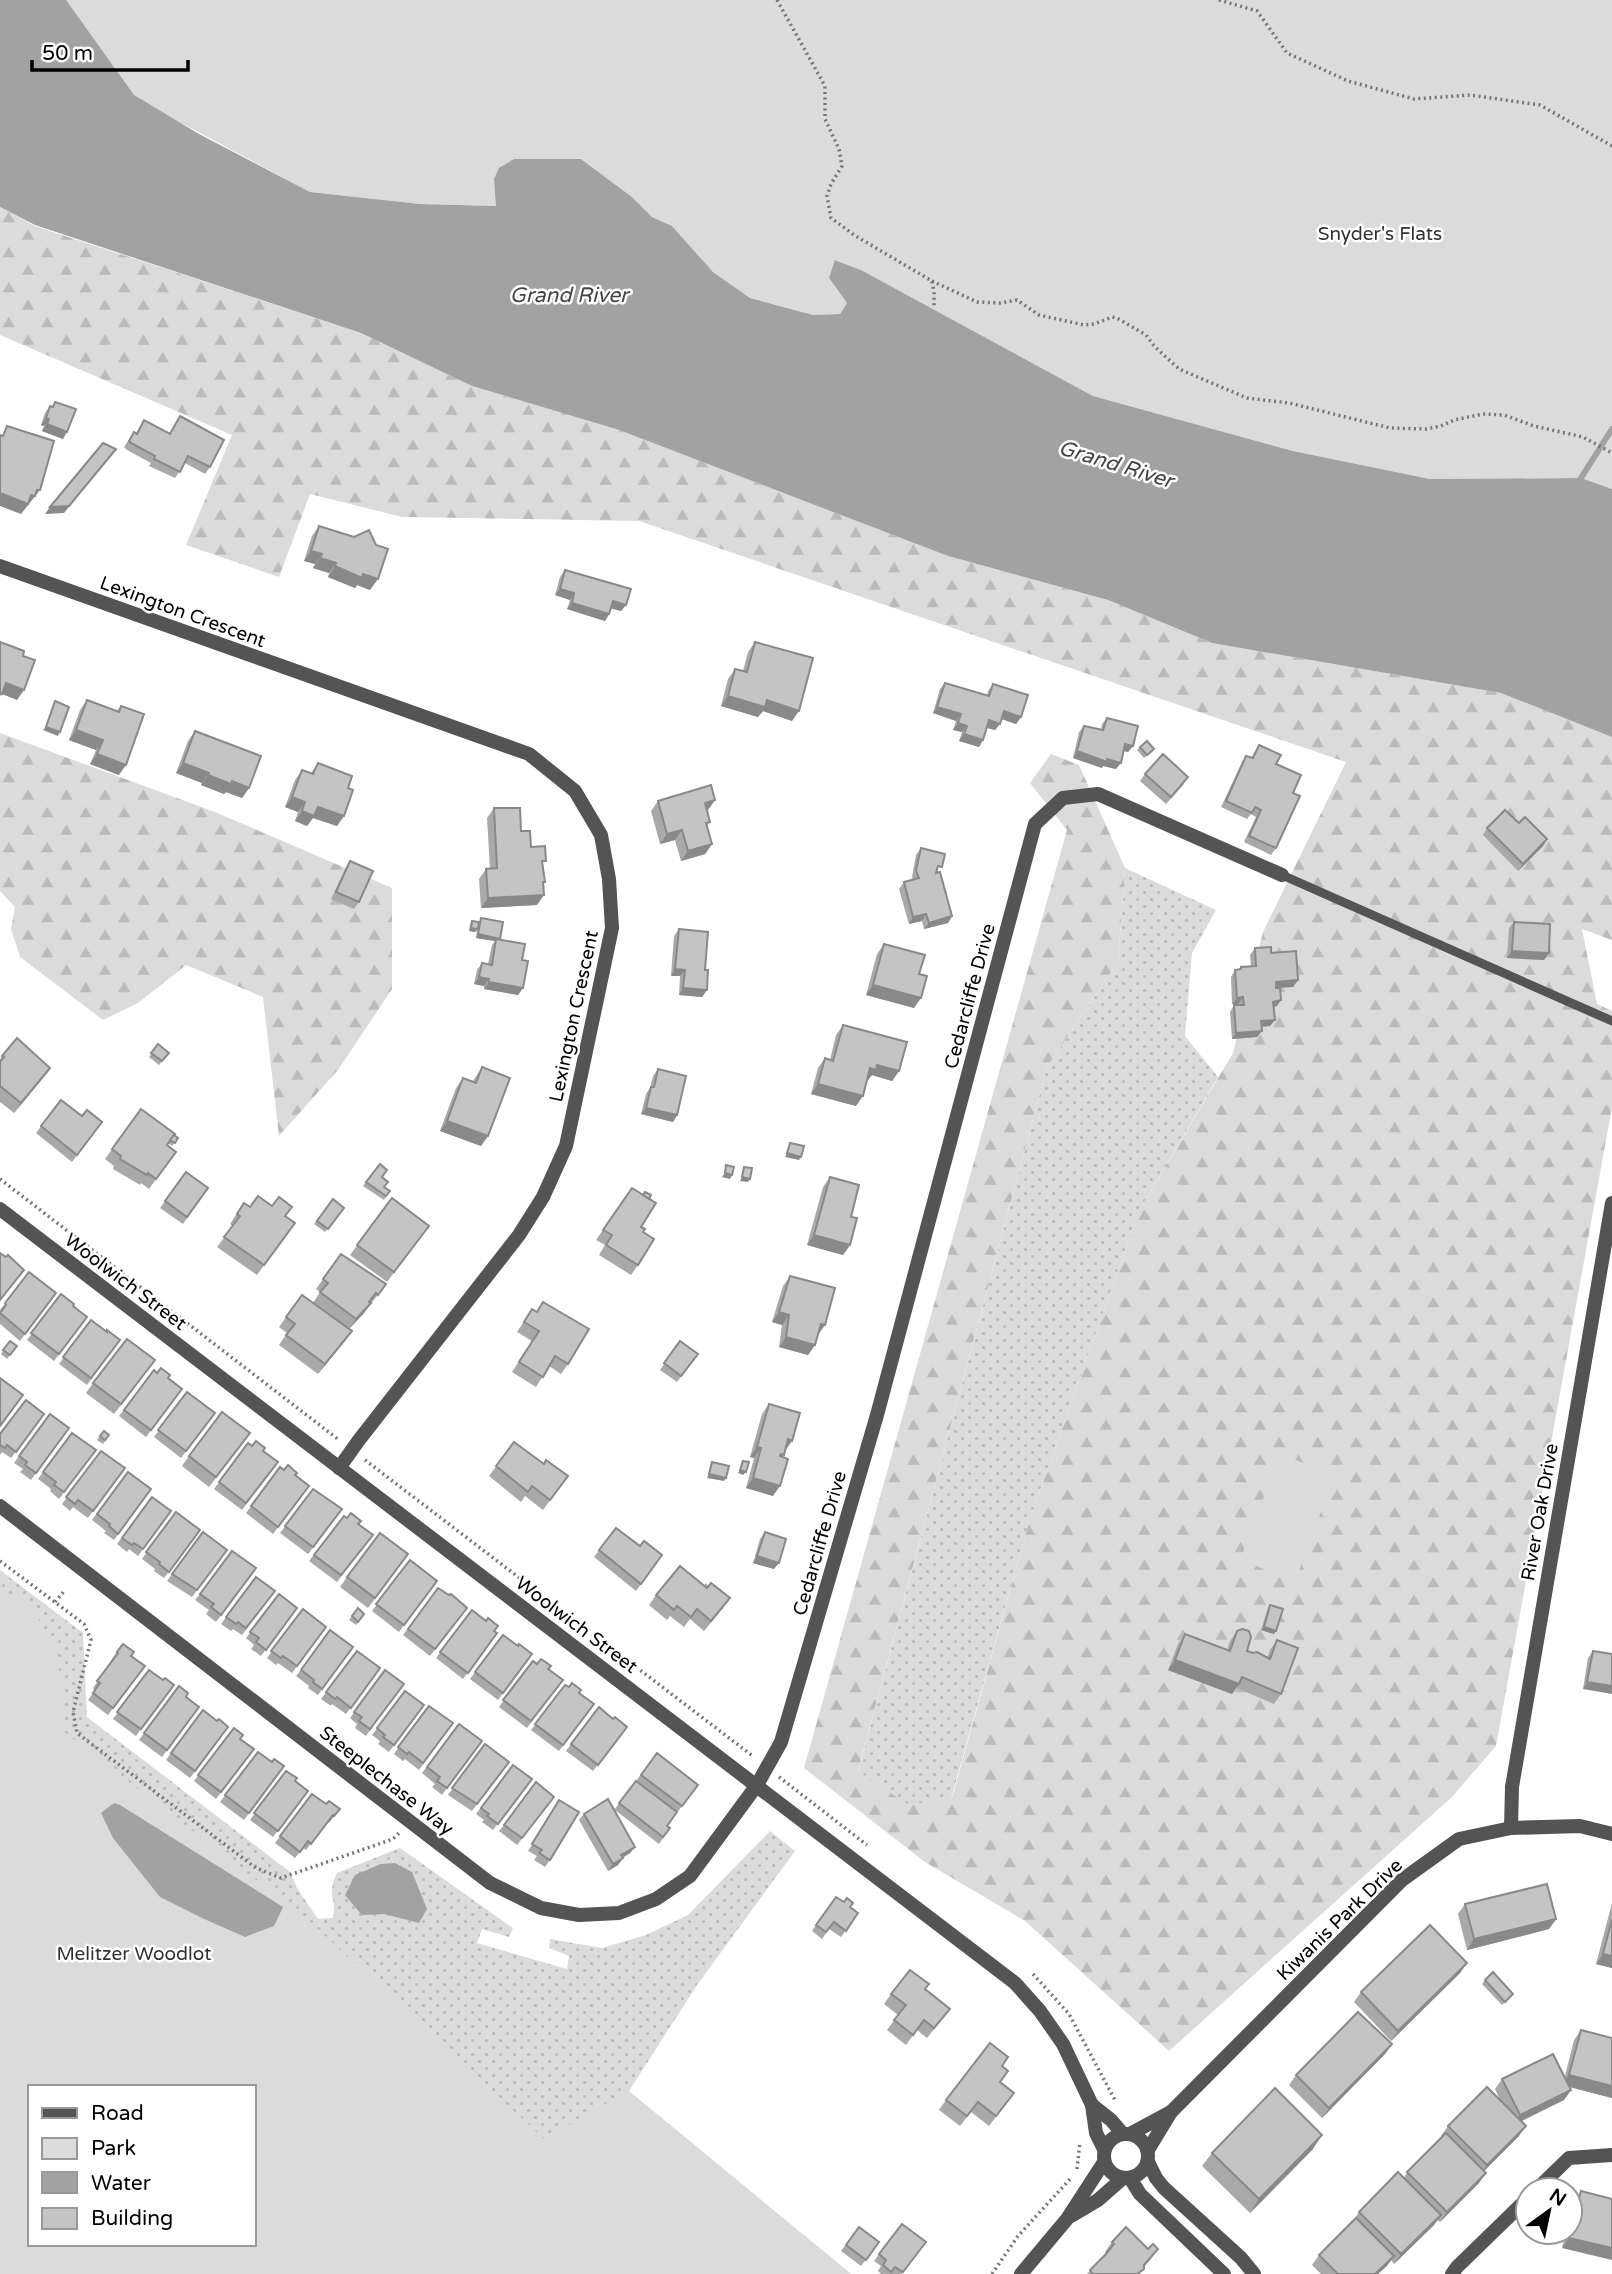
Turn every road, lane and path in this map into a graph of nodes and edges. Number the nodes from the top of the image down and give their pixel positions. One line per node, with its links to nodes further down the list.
1 (777, 0): 4 (path)
2 (1219, 0): 3 (path)
3 (1612, 146)
4 (932, 281): 5 (path); 6 (path)
5 (934, 308)
6 (1612, 453)
7 (0, 566): 15 (street, Lexington Crescent)
8 (1282, 875): 9 (lane, Cedarcliffe Drive); 21 (street, Cedarcliffe Drive)
9 (1612, 1021)
10 (0, 1179): 13 (path)
11 (1612, 1203): 23 (street, River Oak Drive)
12 (0, 1209): 15 (street, Woolwich Street)
13 (334, 1436)
14 (371, 1464): 20 (path)
15 (340, 1468): 21 (street, Woolwich Street)
16 (0, 1506): 22 (street, Steeplechase Way)
17 (0, 1561): 19 (path)
18 (65, 1590): 19 (path)
19 (55, 1602): 22 (path)
20 (746, 1751)
21 (757, 1785): 22 (street, Steeplechase Way); 25 (street, Woolwich Street)
22 (410, 1821)
23 (1511, 1828): 24 (street, Kiwanis Park Drive); 26 (street, Kiwanis Park Drive)
24 (1612, 1834)
25 (1091, 2105): 27 (street, Woolwich Street); 30 (street, Woolwich Street)
26 (1171, 2112): 27 (street, Kiwanis Park Drive); 31 (street, Kiwanis Park Drive)
27 (1126, 2134): 30 (street); 31 (street, Woolwich Street)
28 (1080, 2138): 36 (path)
29 (1612, 2155): 32 (street)
30 (1104, 2156): 33 (street); 35 (street)
31 (1148, 2156): 33 (street); 39 (street, Woolwich Street)
32 (1550, 2176)
33 (1126, 2178): 35 (street); 38 (street)
34 (1514, 2212): 40 (street)
35 (1067, 2219): 37 (street)
36 (992, 2274)
37 (1021, 2274)
38 (1224, 2274)
39 (1254, 2274)
40 (1452, 2274)

